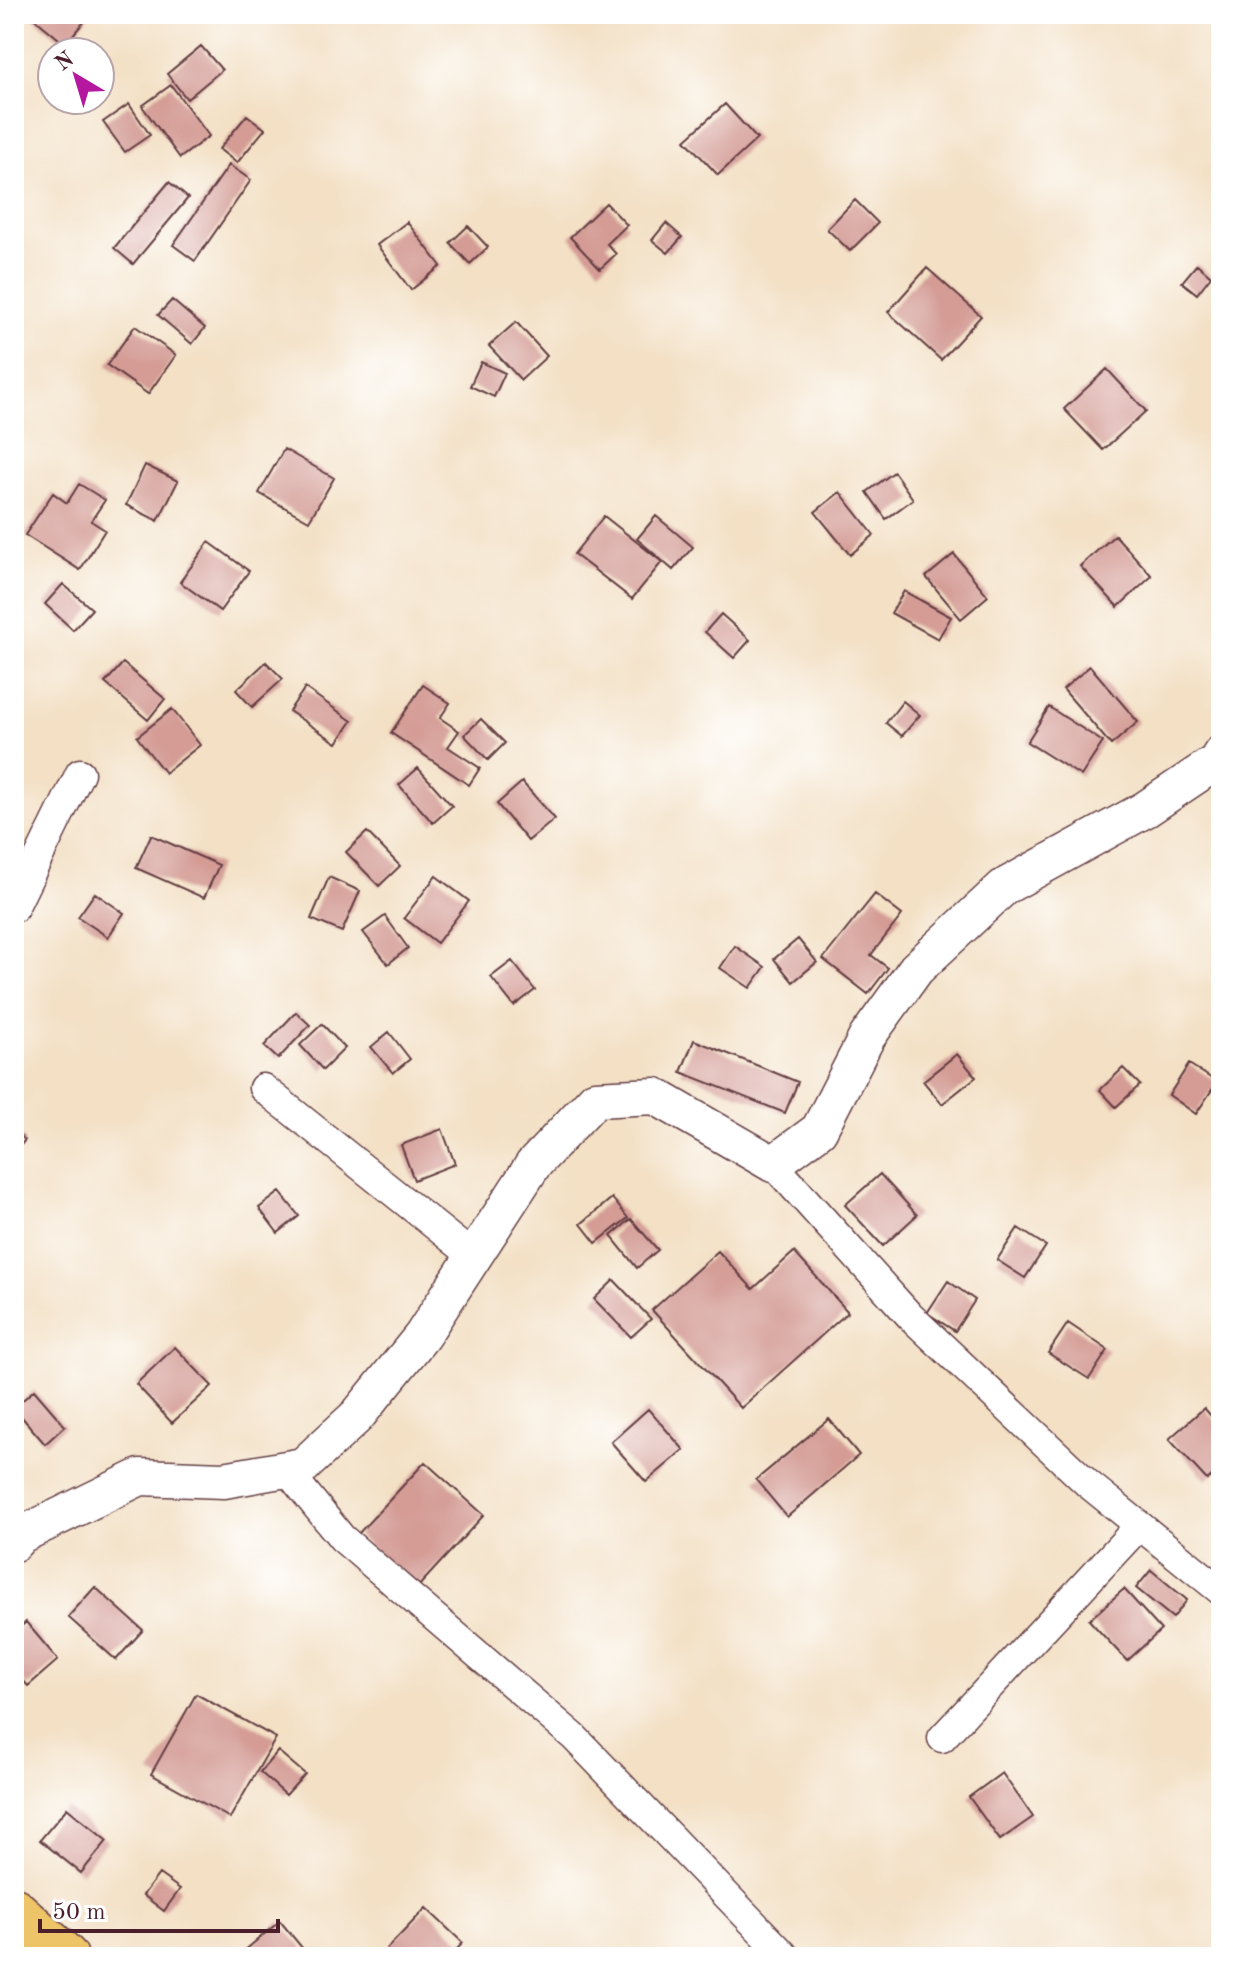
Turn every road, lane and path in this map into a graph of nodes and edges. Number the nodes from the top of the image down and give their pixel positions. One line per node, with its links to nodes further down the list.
1 (1221, 754): 5 (street)
2 (80, 773): 3 (street)
3 (14, 908)
4 (263, 1088): 6 (street)
5 (773, 1164): 6 (street); 8 (street)
6 (473, 1256): 7 (street)
7 (286, 1469): 9 (street); 14 (street)
8 (1138, 1527): 10 (street); 11 (street)
9 (14, 1543)
10 (1221, 1591)
11 (942, 1738)
12 (14, 1910): 13 (main road)
13 (66, 1957)
14 (786, 1957)

